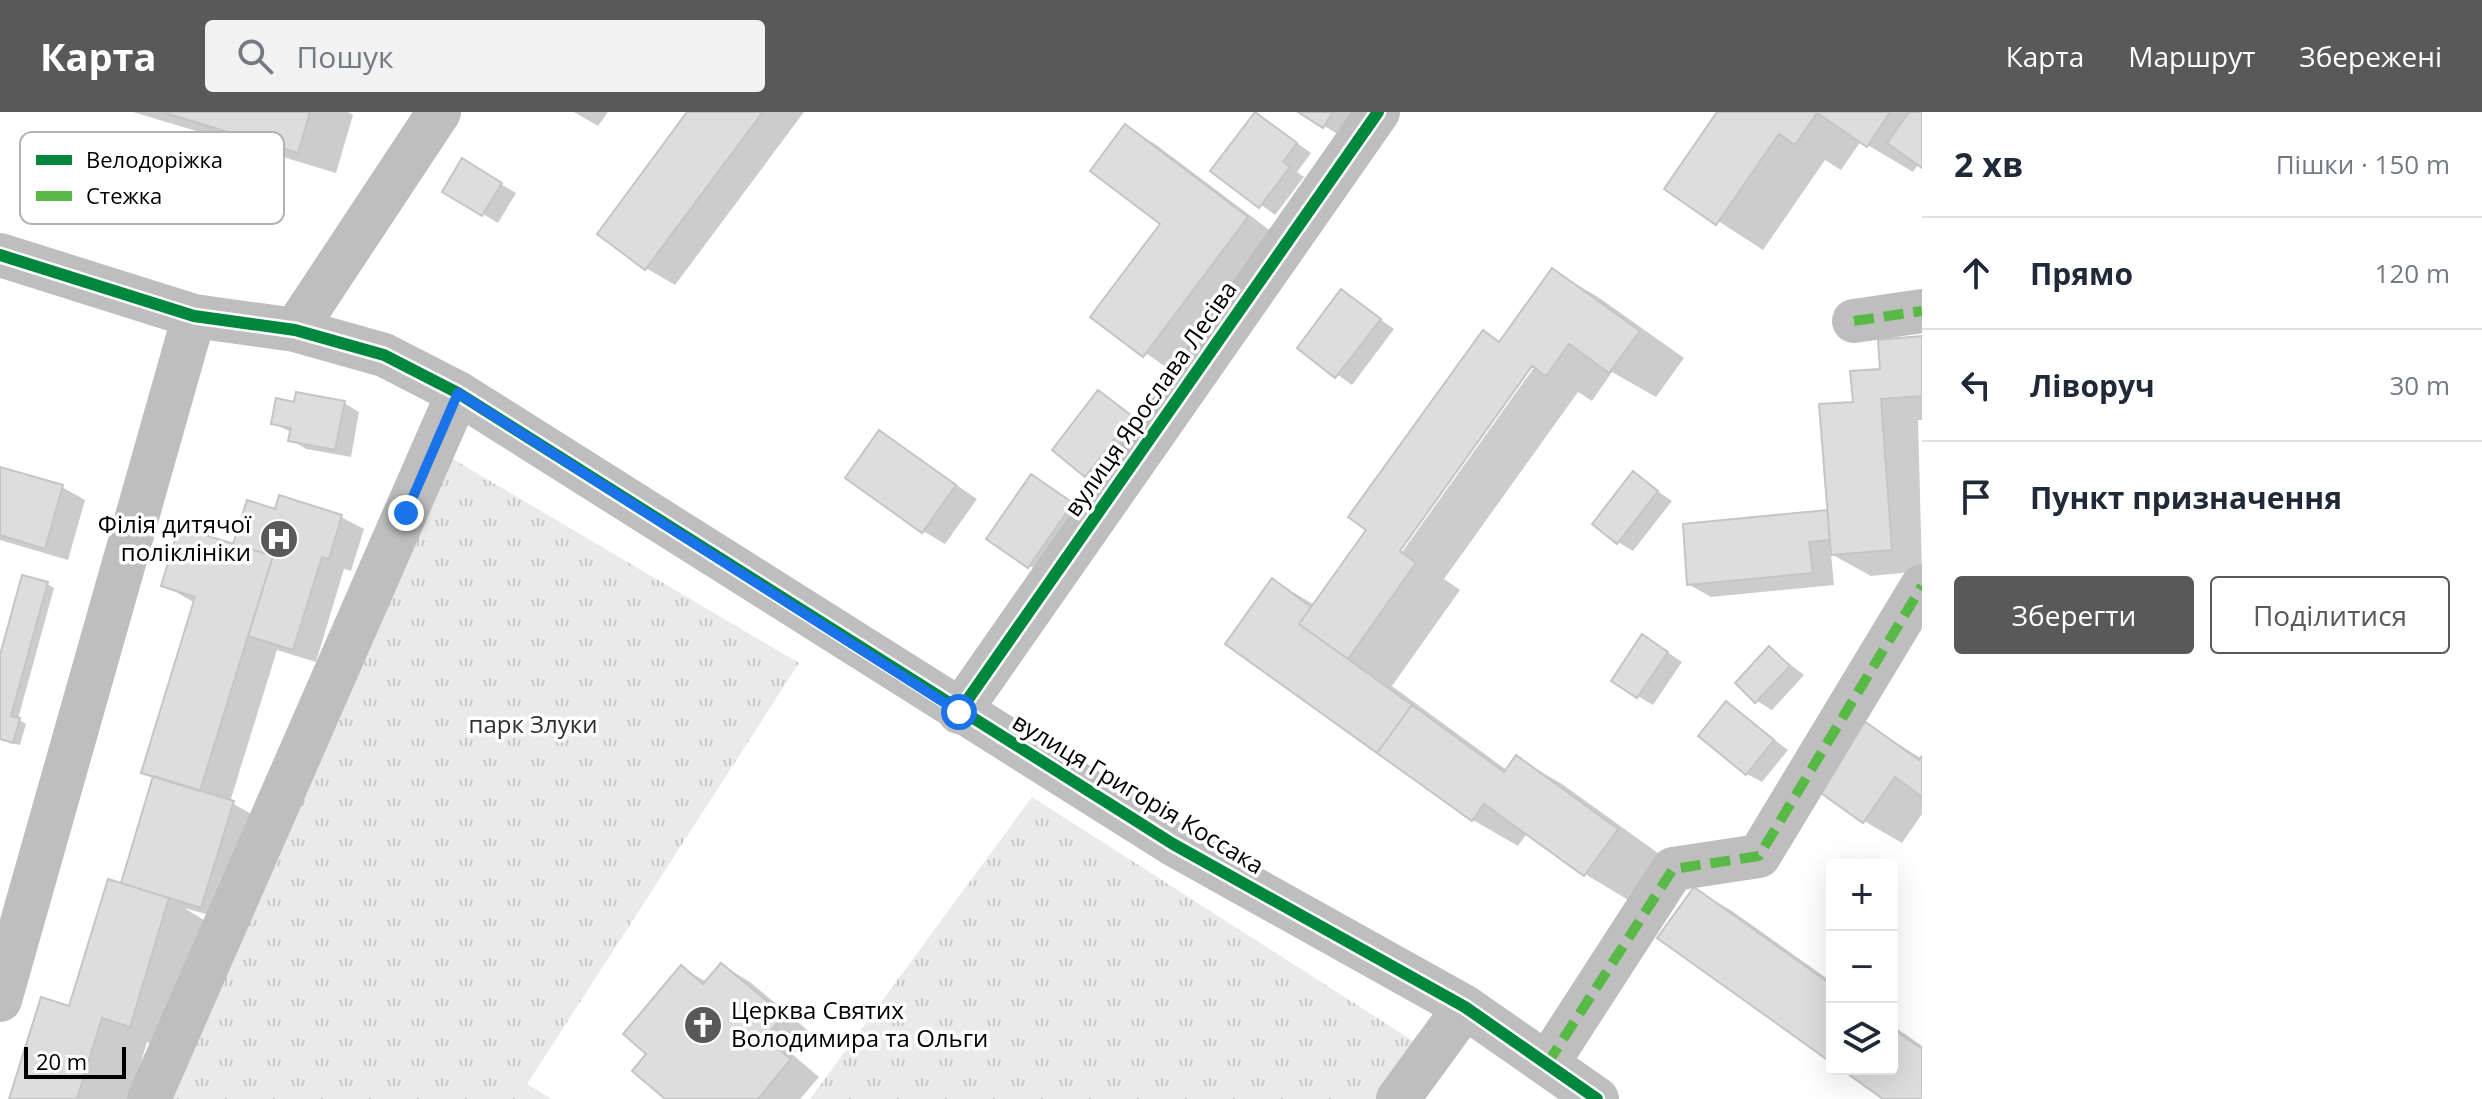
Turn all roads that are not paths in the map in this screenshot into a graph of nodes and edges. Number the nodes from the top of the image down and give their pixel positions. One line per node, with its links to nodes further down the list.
1 (439, 112): 7 (street)
2 (1378, 112): 10 (street, вулиця Ярослава Лесіва)
3 (0, 255): 5 (street, вулиця Григорія Коссака)
4 (1922, 311): 6 (street)
5 (194, 316): 7 (street, вулиця Григорія Коссака); 11 (street)
6 (1854, 321)
7 (295, 330): 8 (street, вулиця Григорія Коссака)
8 (458, 393): 10 (street, вулиця Григорія Коссака); 14 (street)
9 (1922, 586): 13 (street)
10 (959, 712): 12 (street, вулиця Григорія Коссака)
11 (0, 1000)
12 (1465, 1007): 13 (street, вулиця Григорія Коссака); 15 (street)
13 (1547, 1064): 16 (street, вулиця Григорія Коссака)
14 (149, 1099)
15 (1398, 1099)
16 (1597, 1099)

